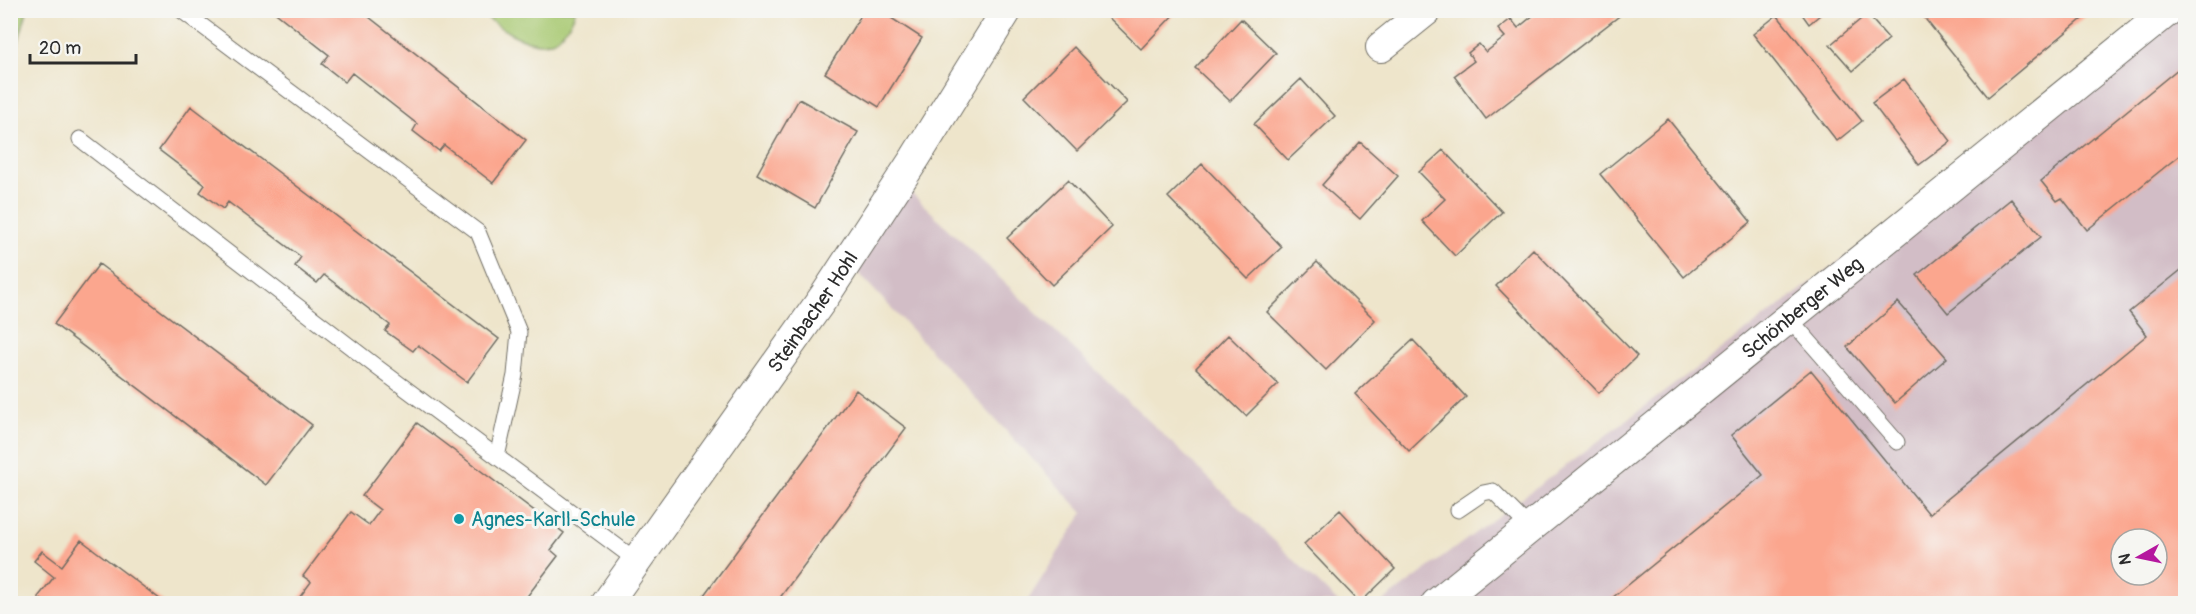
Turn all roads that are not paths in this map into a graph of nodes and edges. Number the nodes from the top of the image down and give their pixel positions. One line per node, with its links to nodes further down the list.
1 (181, 10): 9 (lane)
2 (1007, 10): 12 (street, Steinbacher Hohl)
3 (1426, 10): 5 (street)
4 (2169, 10): 7 (street, Schönberger Weg)
5 (1381, 47)
6 (80, 139): 9 (lane)
7 (1789, 318): 8 (lane); 11 (street, Schönberger Weg)
8 (1897, 442)
9 (496, 457): 12 (lane)
10 (1458, 510): 11 (lane)
11 (1530, 528): 14 (street, Schönberger Weg)
12 (637, 561): 13 (street, Steinbacher Hohl)
13 (606, 603)
14 (1436, 603)

